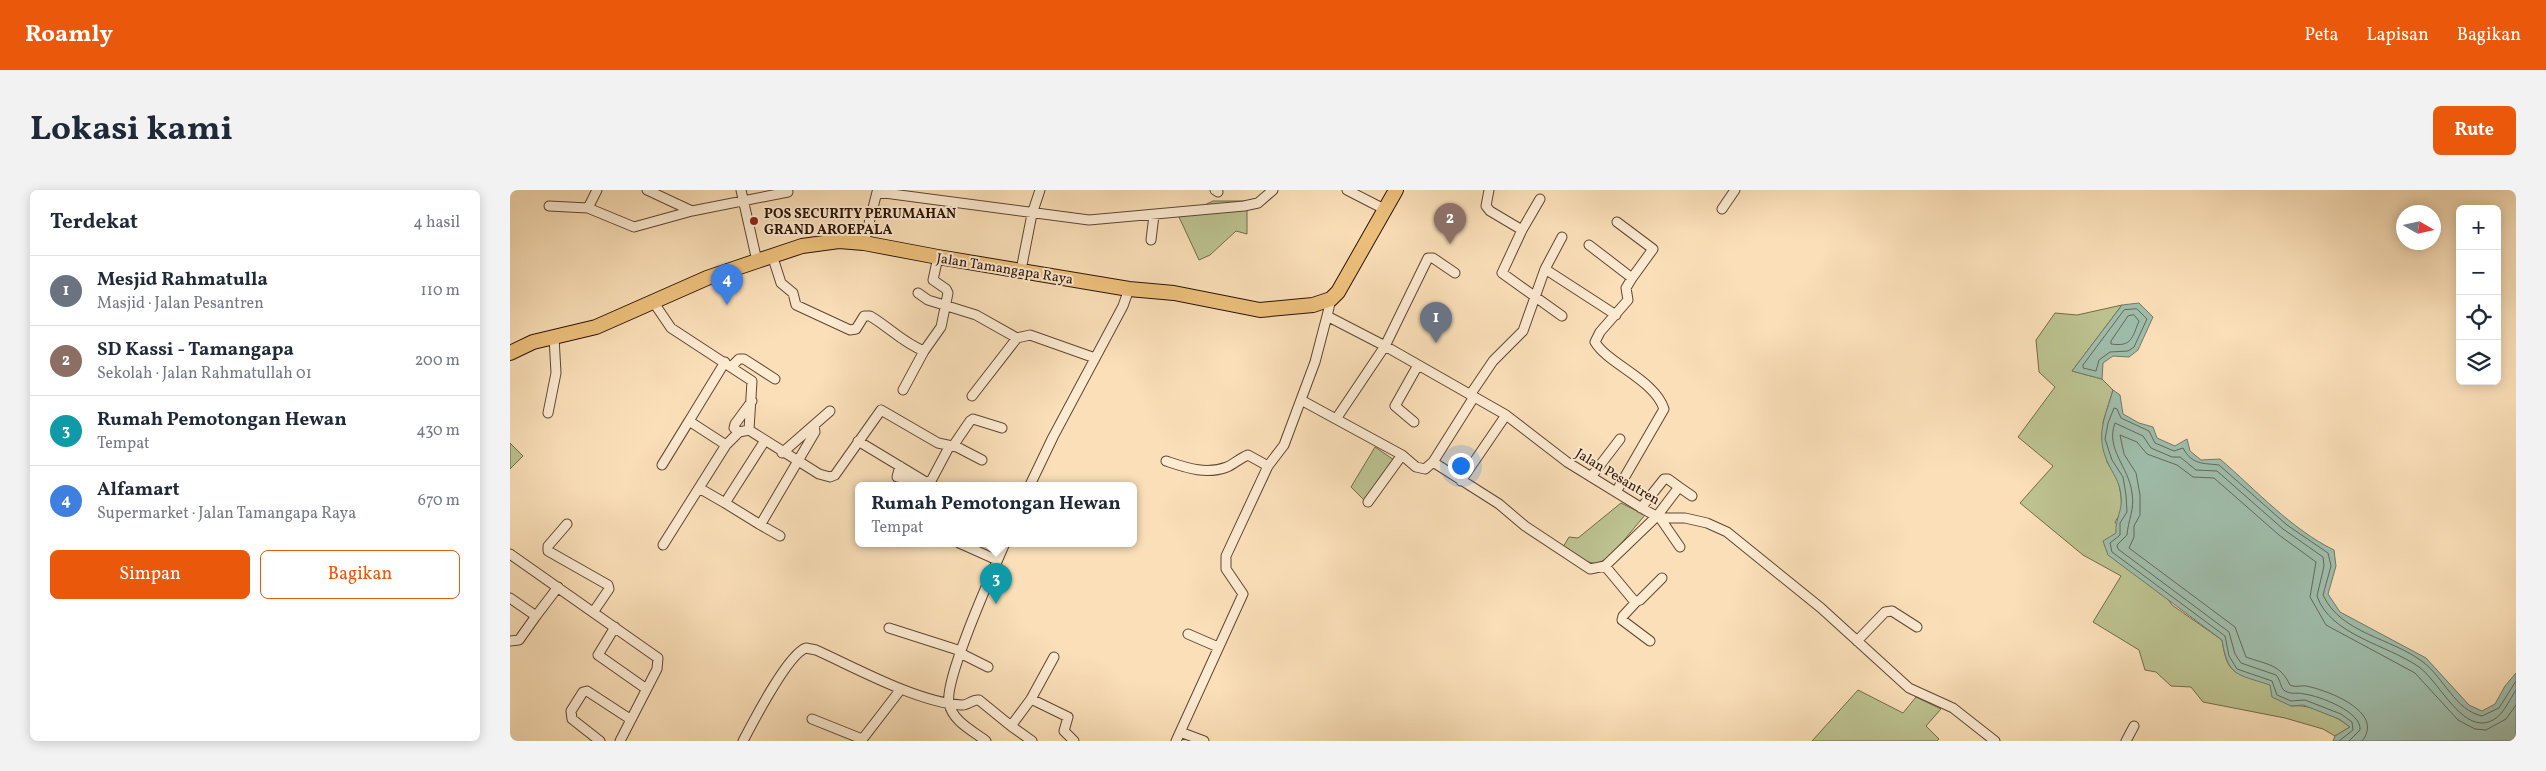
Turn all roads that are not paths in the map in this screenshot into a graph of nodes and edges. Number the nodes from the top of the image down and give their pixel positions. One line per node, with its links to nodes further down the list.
1 (597, 190): 15 (street)
2 (647, 190): 18 (street)
3 (741, 190): 13 (street)
4 (787, 190): 13 (street)
5 (1040, 190): 19 (street)
6 (1273, 190): 20 (street)
7 (1347, 190): 16 (street)
8 (1396, 190): 16 (main road)
9 (1489, 190): 22 (street)
10 (1735, 190): 17 (street)
11 (877, 191): 19 (street); 25 (street)
12 (1540, 199): 22 (street)
13 (744, 201): 18 (street); 29 (street)
14 (548, 206): 15 (street)
15 (588, 208): 18 (street)
16 (1384, 209): 37 (main road)
17 (1722, 209)
18 (692, 211)
19 (1032, 214): 20 (street); 31 (street)
20 (1154, 215): 24 (street)
21 (1617, 222): 33 (street)
22 (1522, 230): 36 (street)
23 (1562, 237): 30 (street)
24 (1152, 240)
25 (864, 243): 27 (main road, Jalan Tamangapa Raya); 28 (main road, Jalan Tamangapa Raya)
26 (1589, 245): 33 (street)
27 (772, 256): 29 (main road, Jalan Tamangapa Raya); 46 (street)
28 (938, 258): 31 (main road, Jalan Tamangapa Raya); 39 (street)
29 (757, 261): 38 (main road, Jalan Tamangapa Raya)
30 (1545, 269): 36 (street); 40 (street)
31 (1021, 270): 34 (main road, Jalan Tamangapa Raya)
32 (1455, 273): 45 (street)
33 (1632, 278): 40 (street)
34 (1129, 289): 37 (main road, Jalan Tamangapa Raya); 48 (street)
35 (918, 293): 39 (street)
36 (1535, 296): 42 (street); 56 (street)
37 (1331, 299): 41 (street)
38 (654, 303): 43 (main road, Jalan Tamangapa Raya); 49 (street)
39 (944, 305): 44 (street); 46 (street)
40 (1616, 315): 87 (street)
41 (1327, 316): 45 (street, Jalan Pesantren); 57 (street)
42 (1562, 316)
43 (560, 336): 47 (main road, Jalan Tamangapa Raya); 60 (street)
44 (1017, 338): 48 (street); 55 (street)
45 (1386, 346): 50 (street, Jalan Pesantren); 62 (street)
46 (924, 351): 54 (street)
47 (510, 353)
48 (1095, 358): 84 (street)
49 (728, 364): 51 (street); 53 (street); 63 (street)
50 (1418, 365): 56 (street, Jalan Pesantren); 64 (street)
51 (764, 371): 52 (street); 53 (street)
52 (775, 379)
53 (752, 381): 58 (street)
54 (903, 390)
55 (972, 396)
56 (1472, 396): 61 (street, Jalan Pesantren); 79 (street)
57 (1302, 400): 62 (street); 81 (street)
58 (752, 401): 67 (street); 68 (street)
59 (830, 411): 65 (street)
60 (548, 413)
61 (1506, 415): 82 (street, Jalan Pesantren); 83 (street)
62 (1336, 419): 75 (street)
63 (689, 421): 72 (street); 80 (street)
64 (1414, 422)
65 (814, 425): 74 (street); 78 (street)
66 (1002, 428): 73 (street)
67 (749, 430): 68 (street); 71 (street)
68 (739, 432): 72 (street)
69 (1620, 439): 82 (street)
70 (858, 441): 73 (street); 73 (street); 78 (street)
71 (764, 442): 74 (street); 90 (street)
72 (726, 445): 86 (street)
73 (951, 446): 76 (street)
74 (782, 453): 78 (street)
75 (1402, 455): 79 (street); 89 (street)
76 (982, 460)
77 (1166, 461): 81 (street)
78 (797, 462): 94 (street)
79 (1433, 462): 83 (street)
80 (662, 465)
81 (1268, 466): 116 (street)
82 (1591, 477): 87 (street, Jalan Pesantren)
83 (1461, 481): 102 (street)
84 (1032, 482)
85 (1679, 487): 88 (street); 91 (street); 92 (street)
86 (699, 488): 90 (street); 96 (street)
87 (1616, 492): 91 (street, Jalan Pesantren)
88 (1692, 496)
89 (1368, 502)
90 (726, 503): 94 (street)
91 (1641, 508): 92 (street, Jalan Pesantren)
92 (1659, 517): 99 (street); 102 (street); 115 (street, Jalan Pesantren)
93 (567, 524): 107 (street)
94 (759, 524): 95 (street)
95 (780, 536)
96 (663, 545)
97 (968, 547): 101 (street)
98 (1003, 547): 101 (street)
99 (1680, 547)
100 (510, 554): 104 (street)
101 (998, 560): 117 (street)
102 (1605, 566): 106 (street)
103 (1662, 578): 106 (street)
104 (558, 587): 107 (street); 108 (street)
105 (510, 598): 108 (street)
106 (1636, 602): 114 (street)
107 (594, 612): 109 (street)
108 (536, 616): 113 (street)
109 (615, 627): 120 (street); 120 (street)
110 (1917, 627): 115 (street)
111 (889, 628): 117 (street)
112 (1188, 634): 116 (street)
113 (510, 641)
114 (1650, 641)
115 (1857, 641): 138 (street, Jalan Pesantren)
116 (1218, 648): 128 (street)
117 (961, 652): 119 (street); 123 (street)
118 (1054, 658): 122 (street)
119 (988, 667)
120 (645, 688): 124 (street)
121 (901, 689): 123 (street); 129 (street); 132 (street)
122 (1031, 698): 126 (street); 135 (street)
123 (950, 707): 126 (street); 133 (street)
124 (630, 719): 130 (street); 131 (street)
125 (812, 719): 129 (street)
126 (1011, 726): 134 (street)
127 (2134, 726): 139 (street)
128 (1180, 732): 136 (street); 137 (street)
129 (861, 740)
130 (600, 741)
131 (620, 741)
132 (744, 741)
133 (986, 741)
134 (1032, 741)
135 (1074, 741)
136 (1176, 741)
137 (1204, 741)
138 (1995, 741)
139 (2126, 741)

